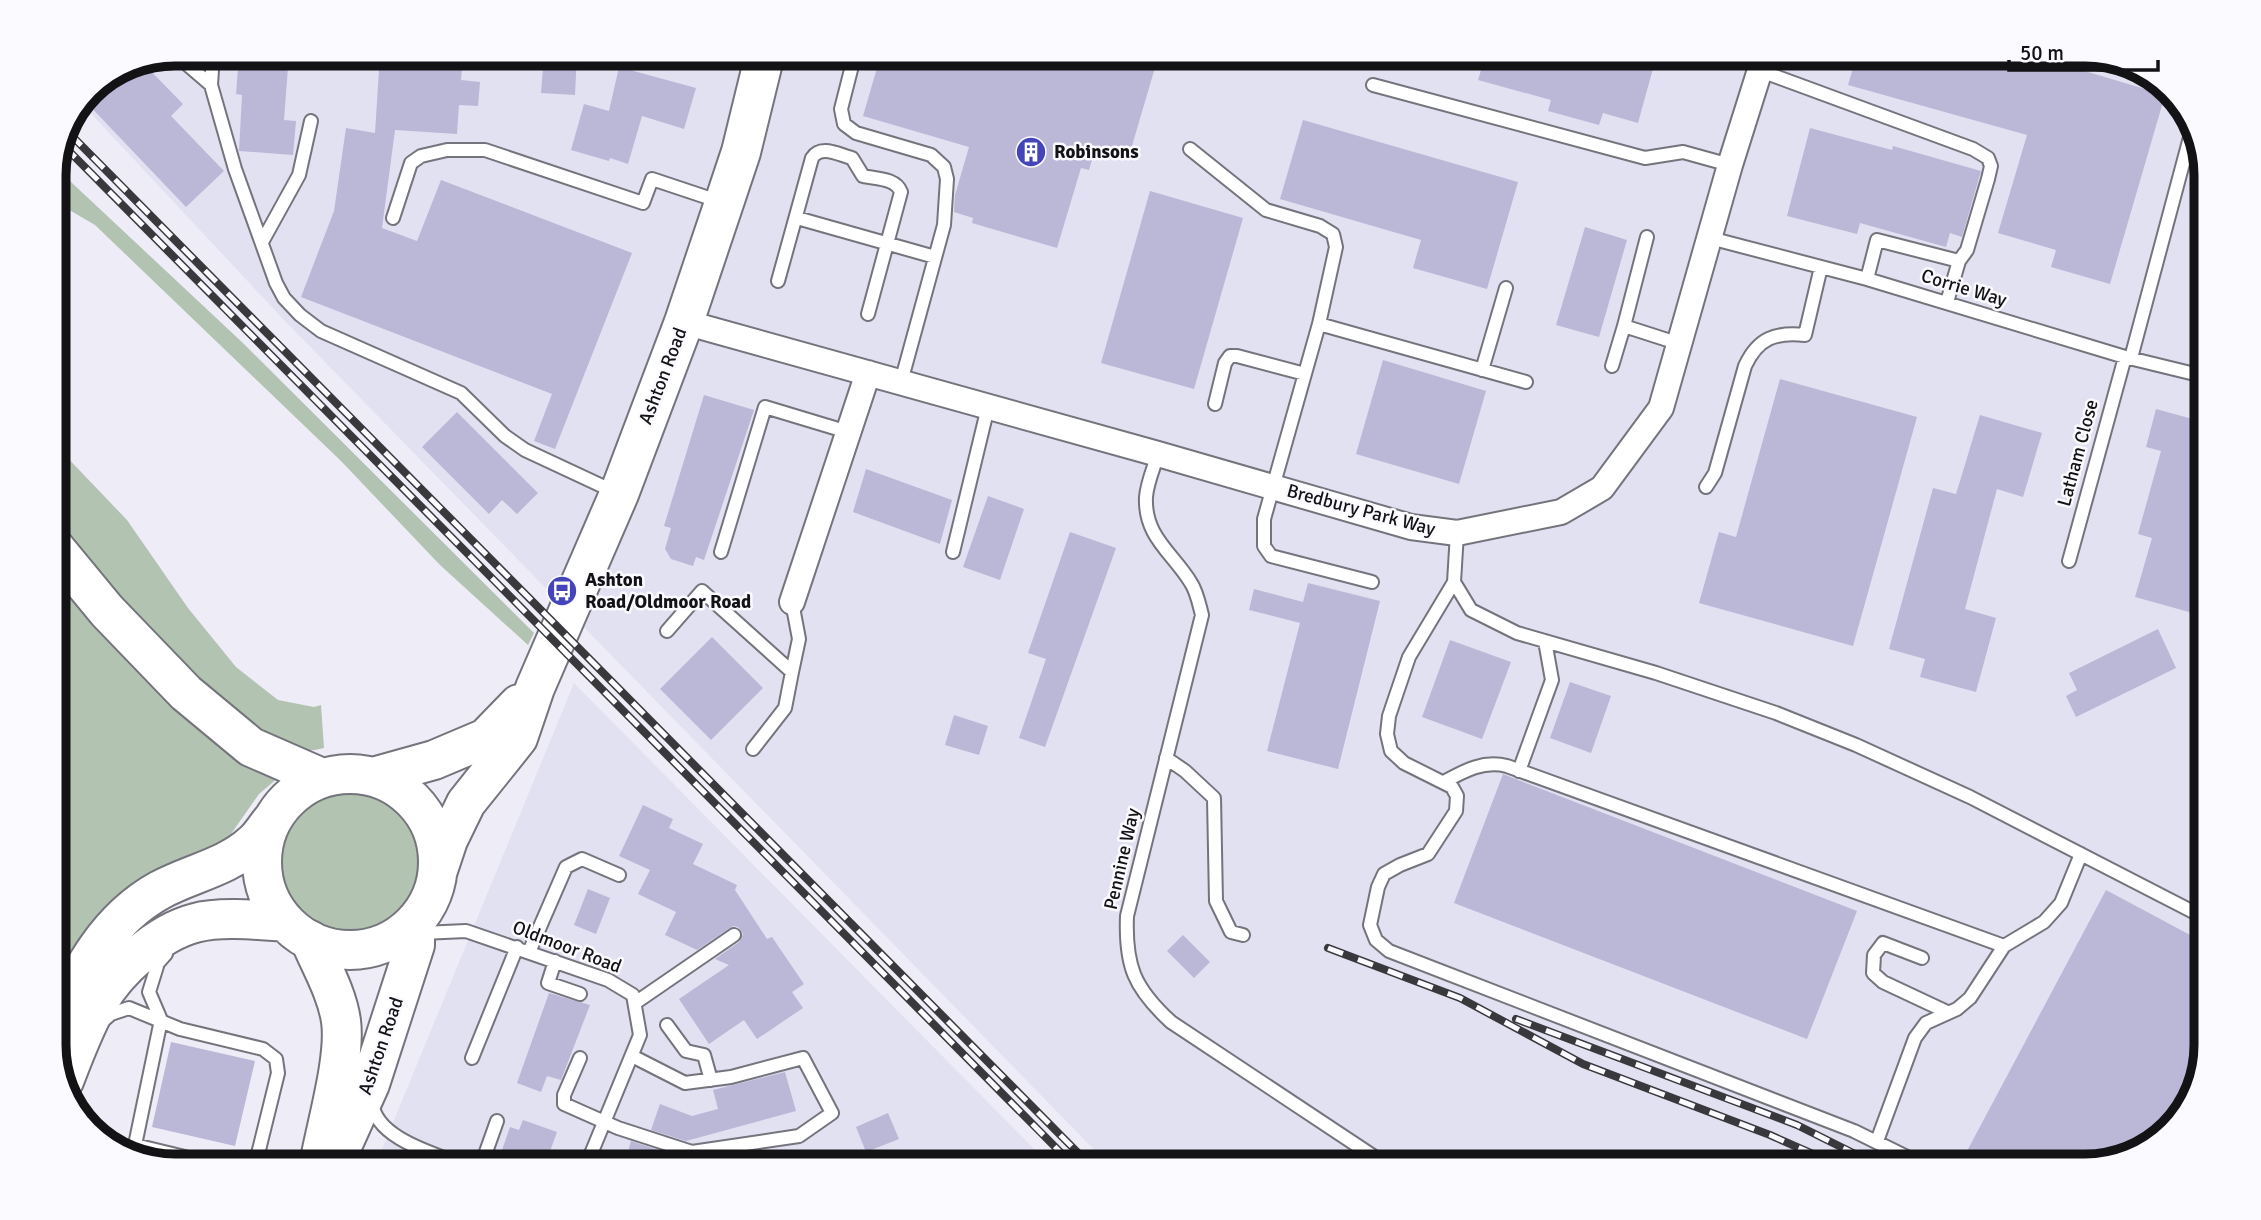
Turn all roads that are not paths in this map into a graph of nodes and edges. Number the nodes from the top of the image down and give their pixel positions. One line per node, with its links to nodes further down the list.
1 (191, 67): 7 (lane)
2 (212, 67): 7 (lane)
3 (762, 67): 13 (main road, Ashton Road)
4 (852, 67): 20 (lane)
5 (1762, 67): 12 (street, Bredbury Park Way)
6 (1773, 67): 21 (lane)
7 (211, 85): 18 (lane)
8 (1373, 85): 12 (lane)
9 (311, 121): 18 (lane)
10 (2189, 141): 32 (lane, Latham Close)
11 (1190, 149): 29 (lane)
12 (1730, 165): 17 (street, Bredbury Park Way)
13 (724, 203): 14 (lane); 28 (main road, Ashton Road)
14 (393, 218)
15 (797, 218): 19 (lane); 19 (lane); 24 (lane)
16 (1647, 237): 30 (lane)
17 (1710, 239): 22 (lane, Corrie Way); 31 (street, Bredbury Park Way)
18 (262, 242): 46 (lane)
19 (888, 243): 20 (lane); 27 (lane)
20 (935, 257): 38 (lane)
21 (1959, 261): 23 (lane); 26 (lane)
22 (1821, 267): 23 (lane, Corrie Way); 45 (lane)
23 (1867, 279): 26 (lane, Corrie Way)
24 (778, 281)
25 (1506, 288): 34 (lane)
26 (1947, 302): 32 (lane, Corrie Way)
27 (868, 314)
28 (684, 322): 35 (street, Bredbury Park Way); 46 (main road, Ashton Road)
29 (1319, 324): 34 (lane); 36 (lane)
30 (1623, 327): 31 (lane); 33 (lane)
31 (1680, 344): 47 (street, Bredbury Park Way)
32 (2128, 357): 37 (lane, Corrie Way); 50 (lane, Latham Close)
33 (1612, 366)
34 (1482, 370): 39 (lane)
35 (868, 373): 38 (street, Bredbury Park Way); 42 (street)
36 (1305, 374): 40 (lane); 44 (lane)
37 (2194, 374)
38 (901, 382): 41 (street, Bredbury Park Way)
39 (1526, 382)
40 (1215, 404)
41 (988, 407): 43 (street, Bredbury Park Way); 49 (lane)
42 (848, 432): 48 (lane); 54 (street)
43 (1158, 454): 44 (street, Bredbury Park Way); 60 (lane, Pennine Way)
44 (1272, 486): 47 (street, Bredbury Park Way); 52 (lane)
45 (1706, 487)
46 (619, 494): 58 (main road, Ashton Road)
47 (1457, 533): 53 (lane)
48 (721, 552)
49 (953, 552)
50 (2069, 561)
51 (67, 563): 63 (main road)
52 (1372, 582)
53 (1454, 582): 56 (lane); 64 (lane)
54 (792, 602): 57 (lane)
55 (667, 631): 57 (lane)
56 (1545, 641): 61 (lane); 66 (lane)
57 (792, 672): 59 (lane)
58 (536, 688): 62 (main road, Ashton Road); 67 (main road, Ashton Road)
59 (753, 749)
60 (1166, 758): 74 (lane); 100 (lane, Pennine Way)
61 (1519, 771): 64 (lane); 75 (lane)
62 (373, 777): 63 (main road); 67 (main road)
63 (322, 778): 65 (main road)
64 (1444, 782): 92 (lane)
65 (273, 819): 71 (main road); 84 (main road)
66 (2081, 854): 69 (lane); 75 (lane)
67 (438, 870): 72 (main road)
68 (619, 875): 76 (lane)
69 (2194, 912)
70 (195, 923): 71 (main road); 82 (lane); 84 (main road)
71 (298, 931): 72 (main road); 95 (main road, Ashton Road)
72 (406, 932): 76 (lane, Oldmoor Road); 89 (main road, Ashton Road)
73 (734, 935): 80 (lane)
74 (1243, 935)
75 (2004, 946): 81 (lane)
76 (523, 949): 78 (lane, Oldmoor Road); 86 (lane)
77 (1922, 958): 81 (lane)
78 (555, 961): 79 (lane); 80 (lane, Oldmoor Road)
79 (580, 994)
80 (635, 1003): 85 (lane)
81 (1947, 1012): 92 (lane)
82 (161, 1020): 84 (lane); 93 (lane); 94 (lane)
83 (667, 1026): 88 (lane)
84 (67, 1034)
85 (632, 1056): 88 (lane); 91 (lane)
86 (472, 1058)
87 (580, 1058): 91 (lane)
88 (711, 1080): 91 (lane)
89 (370, 1084): 96 (main road, Ashton Road); 97 (lane)
90 (497, 1121): 98 (lane)
91 (604, 1122): 99 (lane)
92 (1877, 1141): 101 (lane)
93 (168, 1153)
94 (258, 1154)
95 (320, 1154)
96 (339, 1154)
97 (433, 1154)
98 (485, 1154)
99 (591, 1154)
100 (1370, 1154)
101 (1902, 1154)

